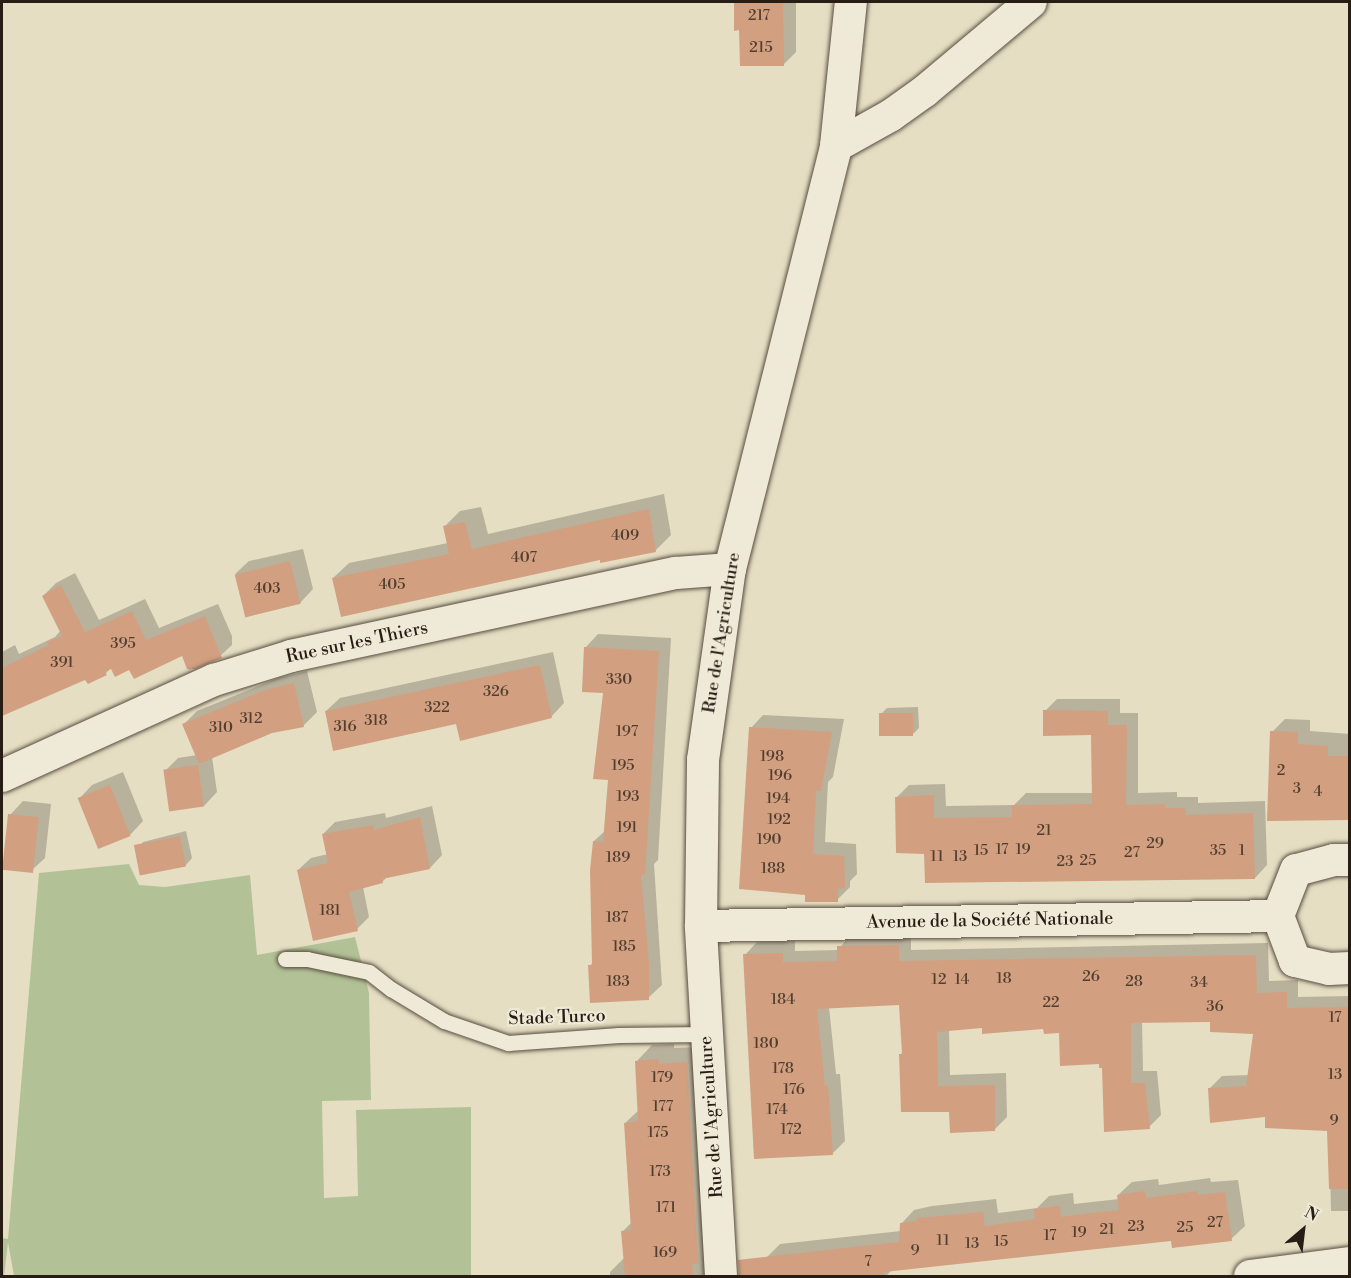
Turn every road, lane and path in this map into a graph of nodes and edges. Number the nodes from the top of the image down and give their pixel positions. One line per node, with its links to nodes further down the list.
1 (851, 2): 3 (street, Rue de l'Agriculture)
2 (1031, 2): 3 (street)
3 (836, 146): 4 (street, Rue de l'Agriculture)
4 (730, 569): 5 (street, Rue sur les Thiers); 8 (street, Rue de l'Agriculture)
5 (2, 776)
6 (1350, 860): 7 (street)
7 (1278, 916): 8 (street, Avenue de la Société Nationale); 10 (street)
8 (701, 926): 11 (street, Rue de l'Agriculture)
9 (285, 958): 11 (lane, Stade Turco)
10 (1350, 968)
11 (707, 1034): 13 (street, Rue de l'Agriculture)
12 (1350, 1263): 14 (street)
13 (722, 1276)
14 (1250, 1276)

